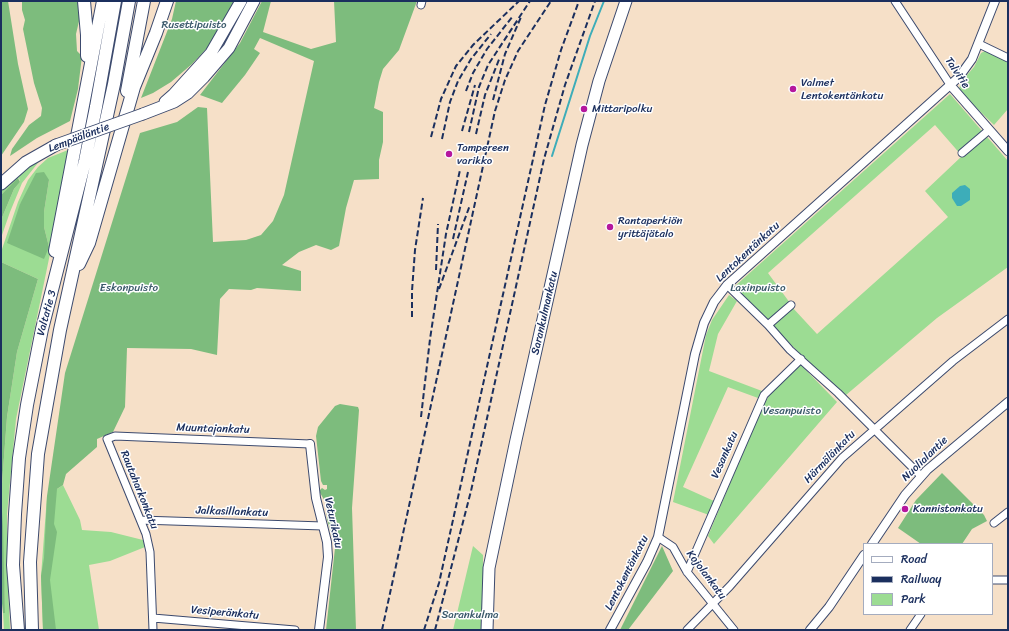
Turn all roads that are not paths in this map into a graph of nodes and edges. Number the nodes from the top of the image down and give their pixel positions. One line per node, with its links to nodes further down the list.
1 (84, 1): 16 (highway)
2 (103, 1): 16 (highway)
3 (115, 1): 27 (highway, Valtatie 3)
4 (129, 1): 22 (highway, Valtatie 3)
5 (144, 1): 18 (highway)
6 (167, 1): 18 (highway)
7 (241, 1): 15 (main road, Lempääläntie)
8 (254, 1): 15 (main road, Lempääläntie)
9 (626, 1): 52 (main road, Sarankulmankatu)
10 (895, 1): 14 (street, Talvitie)
11 (995, 1): 12 (street, Lentokentänkatu)
12 (979, 44): 13 (street); 14 (street, Lentokentänkatu)
13 (1008, 58)
14 (951, 86): 17 (street, Talvitie); 23 (street, Lentokentänkatu)
15 (143, 114): 21 (main road, Lempääläntie, bridge)
16 (80, 115): 27 (highway)
17 (989, 130): 19 (street, Talvitie); 20 (street)
18 (115, 152): 22 (highway)
19 (1008, 152)
20 (962, 153)
21 (1, 184)
22 (72, 278): 48 (highway, Valtatie 3)
23 (727, 285): 26 (street); 38 (street, Lentokentänkatu)
24 (791, 305): 26 (street)
25 (1008, 319): 30 (street, Härmälänkatu)
26 (768, 325): 28 (street)
27 (42, 329): 47 (highway, Valtatie 3)
28 (801, 358): 30 (street); 41 (street, Vesankatu)
29 (1008, 402): 33 (street, Nuolialantie)
30 (874, 429): 33 (street); 44 (street, Härmälänkatu)
31 (115, 436): 32 (street, Muuntajankatu); 35 (street, Rautaharkonkatu)
32 (310, 444): 37 (street, Veturikatu)
33 (921, 476): 39 (street, Nuolialantie)
34 (1008, 512): 36 (street)
35 (141, 520): 37 (street, Jalkasillankatu); 46 (street, Rautaharkonkatu)
36 (994, 523)
37 (323, 526): 51 (street, Veturikatu)
38 (658, 536): 41 (street, Kojolankatu); 53 (street, Lentokentänkatu)
39 (873, 543)
40 (863, 556): 56 (street)
41 (687, 572): 44 (street, Kojolankatu)
42 (993, 580): 43 (street)
43 (1008, 580)
44 (713, 604): 54 (street, Härmälänkatu); 55 (street, Kojolankatu)
45 (920, 615): 57 (street)
46 (153, 618): 49 (street, Rautaharkonkatu); 50 (street, Vesiperänkatu)
47 (18, 630)
48 (32, 630)
49 (153, 630)
50 (295, 630)
51 (319, 630)
52 (487, 630)
53 (610, 630)
54 (687, 630)
55 (734, 630)
56 (810, 630)
57 (910, 630)

